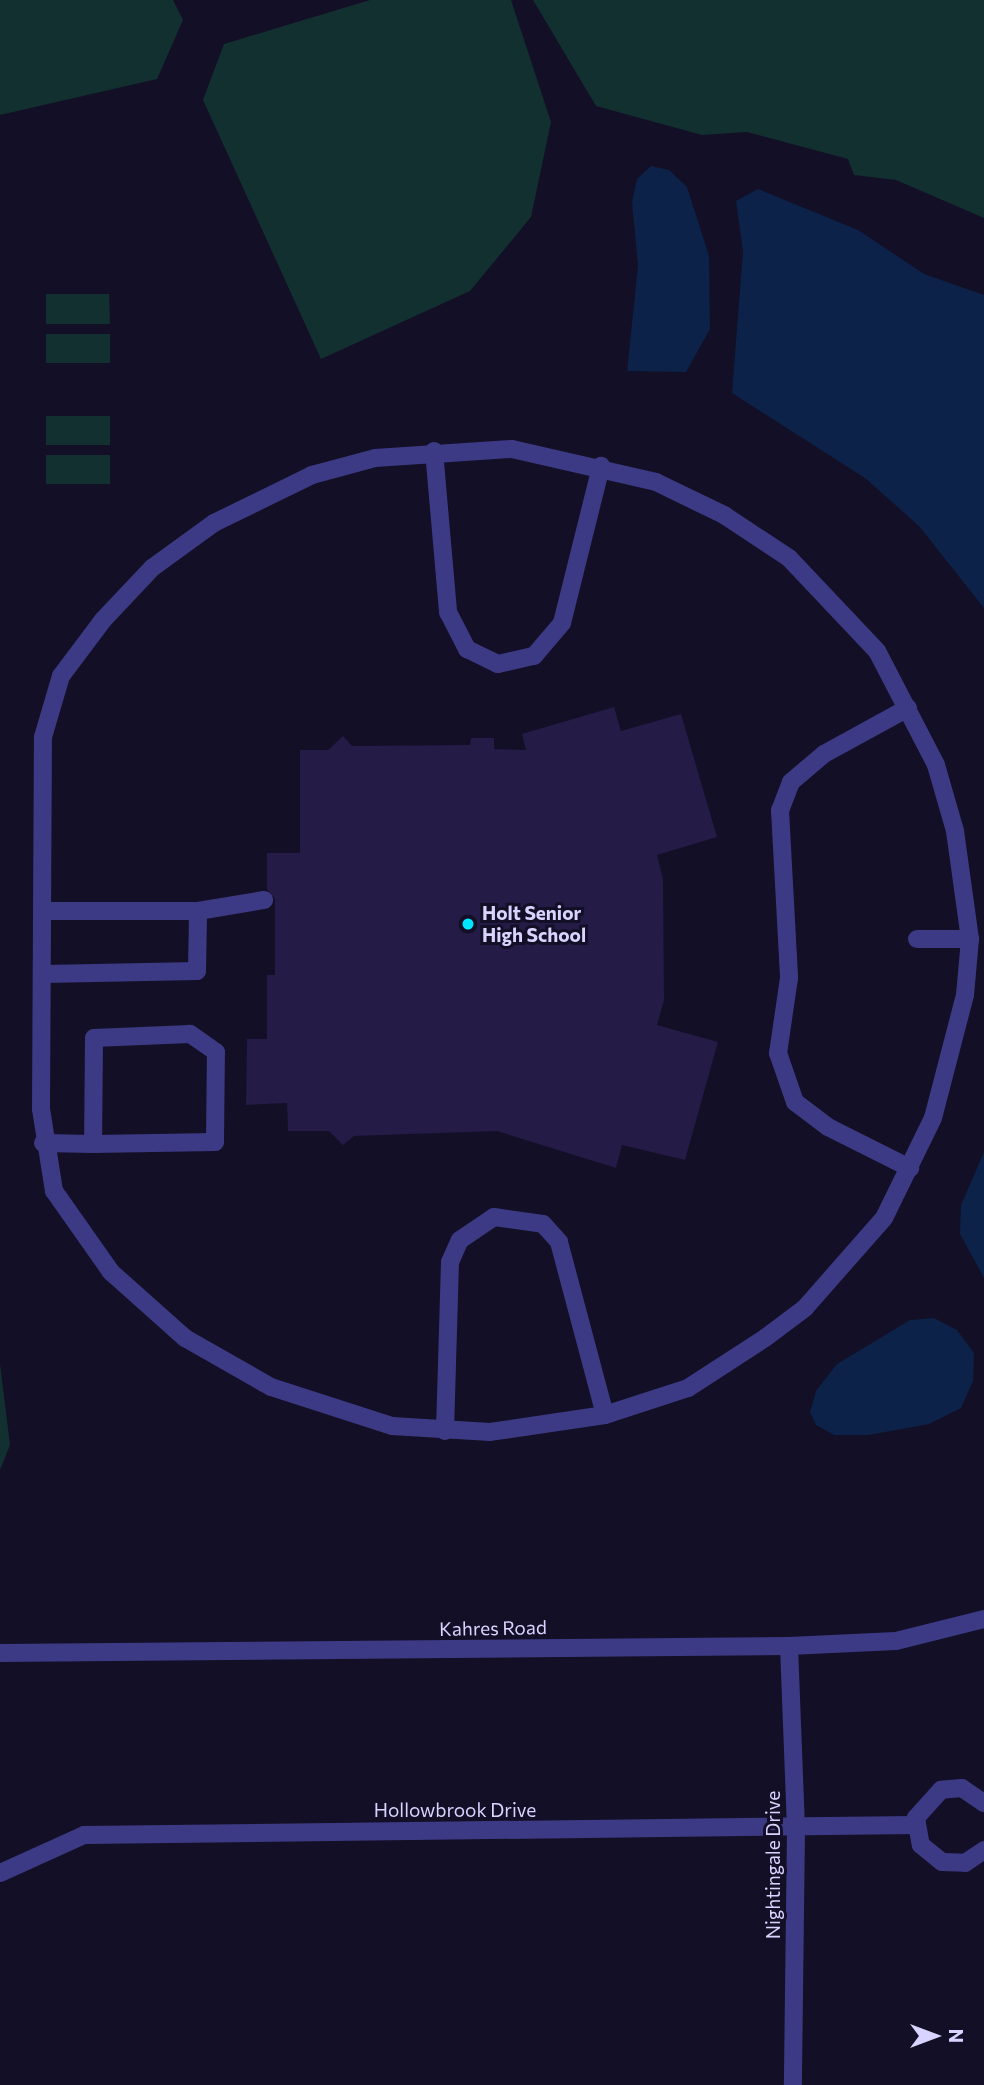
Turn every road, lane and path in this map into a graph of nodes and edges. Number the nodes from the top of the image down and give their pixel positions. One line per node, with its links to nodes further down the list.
1 (434, 451): 2 (street); 2 (street); 5 (street)
2 (601, 466): 3 (street)
3 (908, 708): 8 (street); 12 (street)
4 (264, 900): 6 (street)
5 (42, 911): 6 (street); 9 (street)
6 (198, 911): 9 (street)
7 (917, 939): 8 (street)
8 (970, 939): 12 (street)
9 (43, 974): 10 (street)
10 (43, 1143): 11 (street); 14 (street)
11 (93, 1144): 11 (street)
12 (911, 1168): 13 (street)
13 (605, 1415): 14 (street); 14 (street)
14 (445, 1431)
15 (984, 1619): 16 (street, Kahres Road)
16 (789, 1646): 17 (street, Kahres Road); 20 (street, Nightingale Drive)
17 (0, 1653)
18 (984, 1803): 19 (street)
19 (916, 1825): 20 (street, Hollowbrook Drive); 21 (street)
20 (796, 1829): 22 (street, Hollowbrook Drive); 23 (street, Nightingale Drive)
21 (984, 1850)
22 (1, 1871)
23 (793, 2085)

